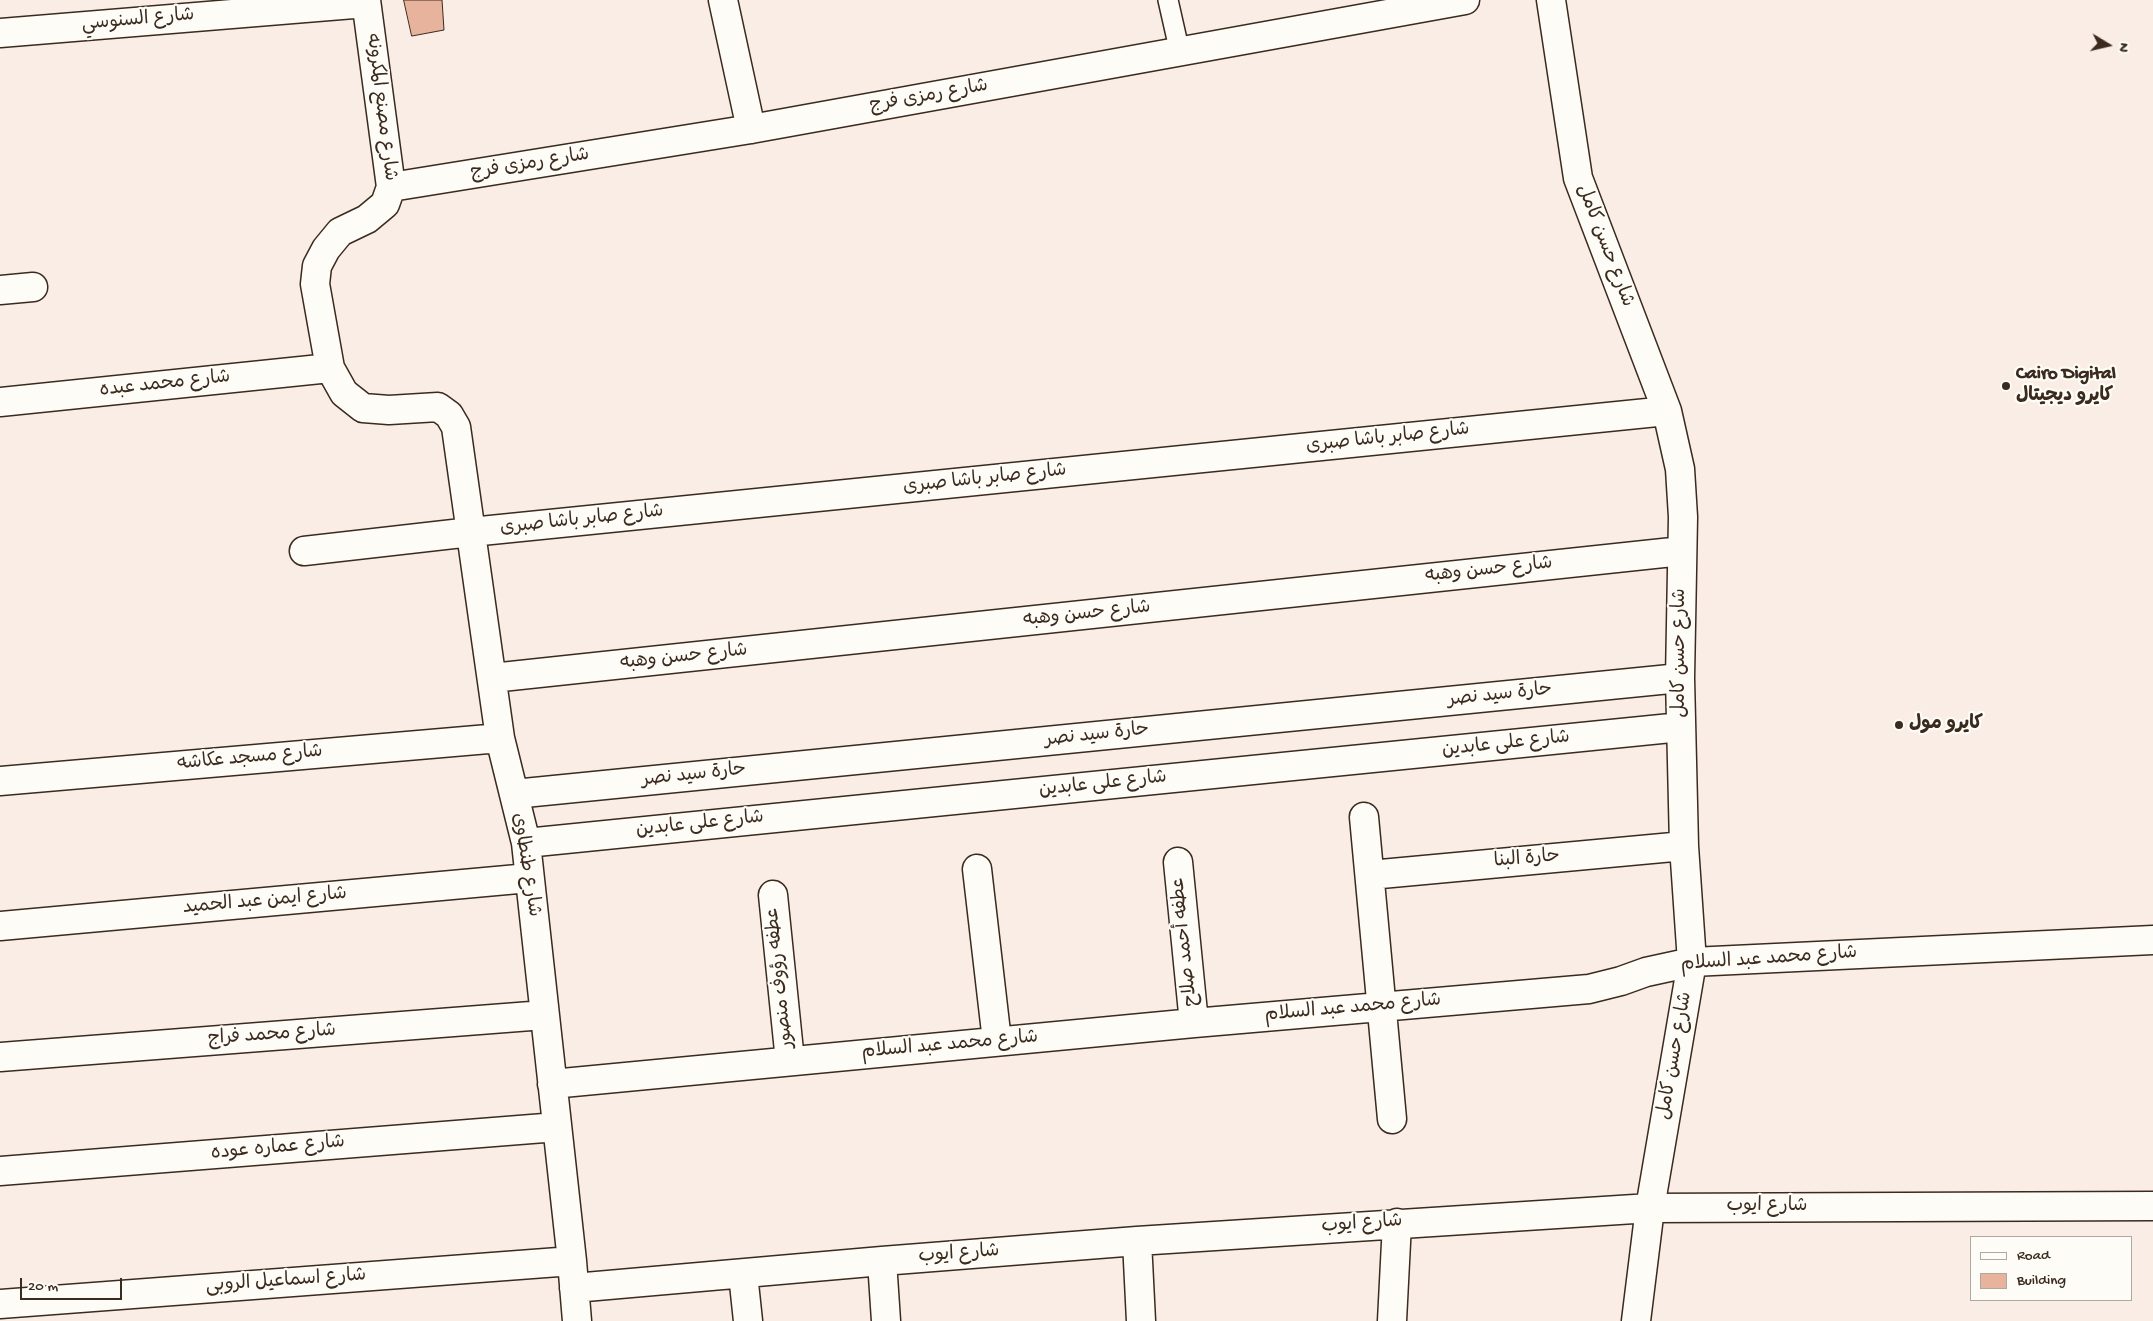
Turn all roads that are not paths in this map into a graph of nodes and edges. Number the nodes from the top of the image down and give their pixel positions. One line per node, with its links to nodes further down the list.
1 (724, 0): 8 (street)
2 (1168, 0): 7 (lane)
3 (1465, 0): 7 (street, شارع رمزى فرج)
4 (1551, 0): 14 (street, شارع حسن كامل)
5 (366, 1): 6 (street, شارع السنوسي); 9 (street, شارع مصنع المكرونه)
6 (0, 33)
7 (1180, 53): 8 (street, شارع رمزى فرج)
8 (750, 129): 9 (street, شارع رمزى فرج)
9 (391, 187): 12 (street, شارع مصنع المكرونه)
10 (34, 287): 11 (street)
11 (0, 290)
12 (330, 368): 13 (street, شارع محمد عبده); 15 (street, شارع مصنع المكرونه)
13 (0, 402)
14 (1667, 411): 16 (street, شارع صابر باشا صبرى); 18 (street, شارع حسن كامل)
15 (449, 415): 16 (street, شارع طنطاوى)
16 (471, 532): 17 (street, شارع صابر باشا صبرى); 19 (street, شارع طنطاوى)
17 (304, 551)
18 (1682, 551): 19 (street, شارع حسن وهبه); 20 (street, شارع حسن كامل)
19 (492, 678): 22 (street, شارع طنطاوى)
20 (1680, 678): 21 (street, شارع حسن كامل); 24 (street, حارة سيد نصر)
21 (1681, 727): 26 (street, شارع على عابدين); 27 (street, شارع حسن كامل)
22 (500, 738): 23 (street, شارع مسجد عكاشه); 24 (street, شارع طنطاوى)
23 (0, 780)
24 (514, 794): 26 (street, شارع طنطاوى)
25 (1364, 817): 30 (street)
26 (526, 843): 31 (street, شارع طنطاوى)
27 (1684, 846): 30 (street, حارة البنا); 35 (street, شارع حسن كامل)
28 (1178, 862): 38 (street, عطفه أحمد صلاح)
29 (977, 869): 39 (street)
30 (1370, 875): 36 (street)
31 (530, 878): 33 (street, شارع ايمن عبد الحميد); 37 (street, شارع طنطاوى)
32 (773, 895): 41 (street, عطفه رؤوف منصور)
33 (0, 926)
34 (2153, 940): 35 (street, شارع محمد عبد السلام)
35 (1692, 962): 36 (street, شارع محمد عبد السلام); 47 (street, شارع حسن كامل)
36 (1382, 1008): 38 (street, شارع محمد عبد السلام); 43 (street)
37 (544, 1015): 40 (street, شارع محمد فراج); 42 (street, شارع طنطاوى)
38 (1194, 1023): 39 (street, شارع محمد عبد السلام)
39 (997, 1041): 41 (street, شارع محمد عبد السلام)
40 (0, 1056)
41 (790, 1061): 42 (street, شارع محمد عبد السلام)
42 (552, 1084): 44 (street, شارع طنطاوى)
43 (1392, 1119)
44 (557, 1127): 45 (street, شارع عماره عوده); 50 (street, شارع طنطاوى)
45 (0, 1171)
46 (2153, 1206): 47 (street, شارع ايوب)
47 (1650, 1208): 48 (street, شارع ايوب); 60 (street, شارع حسن كامل)
48 (1397, 1223): 49 (street, شارع ايوب); 59 (street)
49 (1137, 1241): 51 (street, شارع ايوب); 58 (street)
50 (572, 1261): 53 (street, شارع طنطاوى); 54 (street, شارع اسماعيل الروبى)
51 (882, 1261): 52 (street, شارع ايوب); 57 (street)
52 (743, 1274): 53 (street, شارع ايوب); 56 (street)
53 (574, 1288): 55 (street, شارع طنطاوى)
54 (0, 1304)
55 (577, 1321)
56 (748, 1321)
57 (886, 1321)
58 (1141, 1321)
59 (1392, 1321)
60 (1636, 1321)

